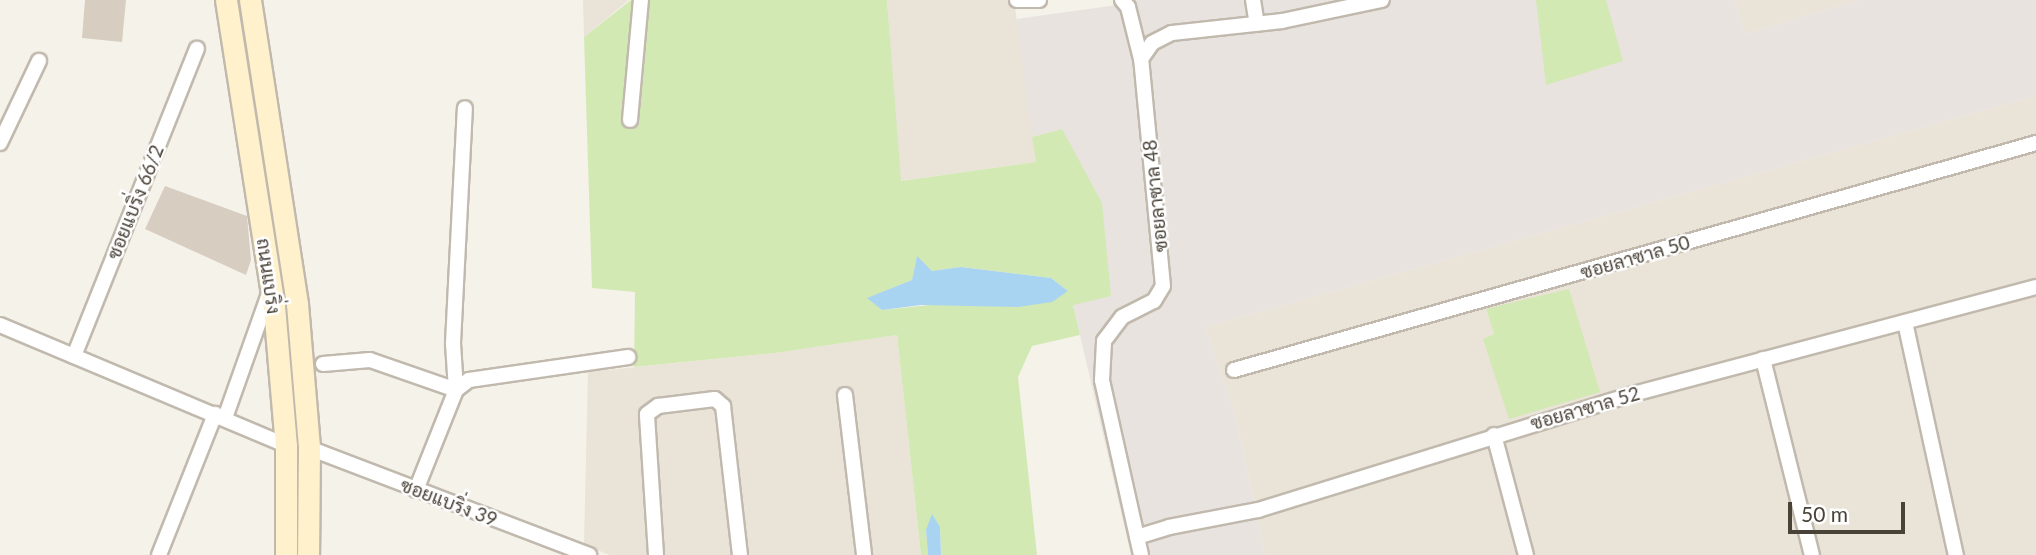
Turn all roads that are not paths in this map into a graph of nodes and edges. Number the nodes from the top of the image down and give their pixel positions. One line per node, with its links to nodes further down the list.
1 (226, 0): 18 (main road, ถนนแบริ่ง)
2 (250, 0): 31 (main road, ถนนแบริ่ง)
3 (641, 0): 14 (street)
4 (1017, 0): 5 (street)
5 (1039, 0)
6 (1122, 0): 11 (street, ซอยลาซาล 48)
7 (1253, 0): 9 (street)
8 (1382, 0): 9 (street)
9 (1257, 24): 11 (street)
10 (197, 49): 21 (street, ซอยแบริ่ง 66/2)
11 (1141, 59): 33 (street, ซอยลาซาล 48)
12 (39, 61): 15 (street)
13 (465, 108): 26 (street)
14 (630, 120)
15 (0, 144)
16 (2036, 144): 25 (street, ซอยลาซาล 50)
17 (2036, 287): 19 (street, ซอยลาซาล 52)
18 (271, 288): 28 (street); 30 (main road, ถนนแบริ่ง)
19 (1905, 322): 23 (street, ซอยลาซาล 52); 44 (street)
20 (0, 325): 21 (street)
21 (74, 356): 28 (street)
22 (628, 357): 26 (street)
23 (1763, 359): 29 (street, ซอยลาซาล 52); 43 (street)
24 (323, 364): 26 (street)
25 (1234, 370)
26 (456, 390): 32 (street)
27 (845, 395): 40 (street)
28 (220, 416): 30 (street); 34 (street)
29 (1494, 435): 33 (street, ซอยลาซาล 52); 42 (street)
30 (286, 445): 35 (main road, ถนนแบริ่ง)
31 (309, 448): 32 (street, ซอยแบริ่ง 39); 36 (main road, ถนนแบริ่ง)
32 (416, 490): 37 (street, ซอยแบริ่ง 39)
33 (1137, 537): 41 (street, ซอยลาซาล 48)
34 (159, 555)
35 (286, 555)
36 (308, 555)
37 (589, 555)
38 (656, 555): 39 (street)
39 (740, 555)
40 (864, 555)
41 (1141, 555)
42 (1526, 555)
43 (1812, 555)
44 (1956, 555)

